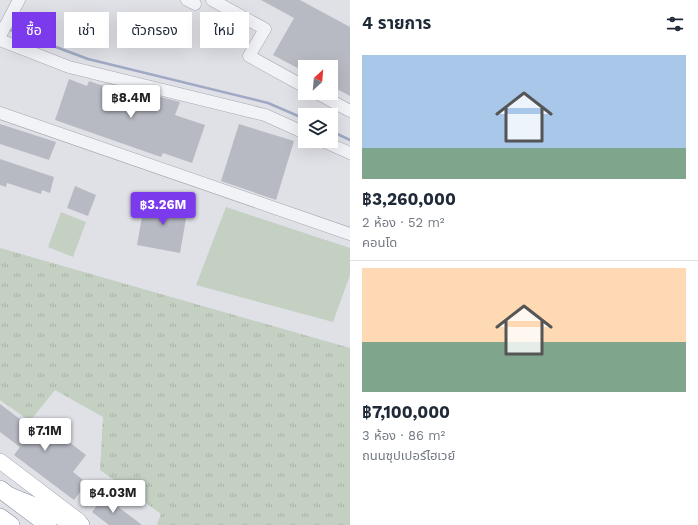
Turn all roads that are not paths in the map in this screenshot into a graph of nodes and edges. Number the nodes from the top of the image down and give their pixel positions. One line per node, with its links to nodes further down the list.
1 (19, 0): 3 (street)
2 (212, 0): 5 (street)
3 (0, 36)
4 (0, 40): 9 (street)
5 (298, 83)
6 (330, 100): 7 (street)
7 (350, 111)
8 (0, 112): 12 (street)
9 (298, 130)
10 (338, 148): 11 (street)
11 (350, 153)
12 (350, 234)
13 (0, 461): 19 (main road)
14 (5, 493): 17 (highway); 18 (highway)
15 (0, 517): 16 (highway)
16 (11, 525)
17 (48, 525)
18 (82, 525)
19 (85, 525)

